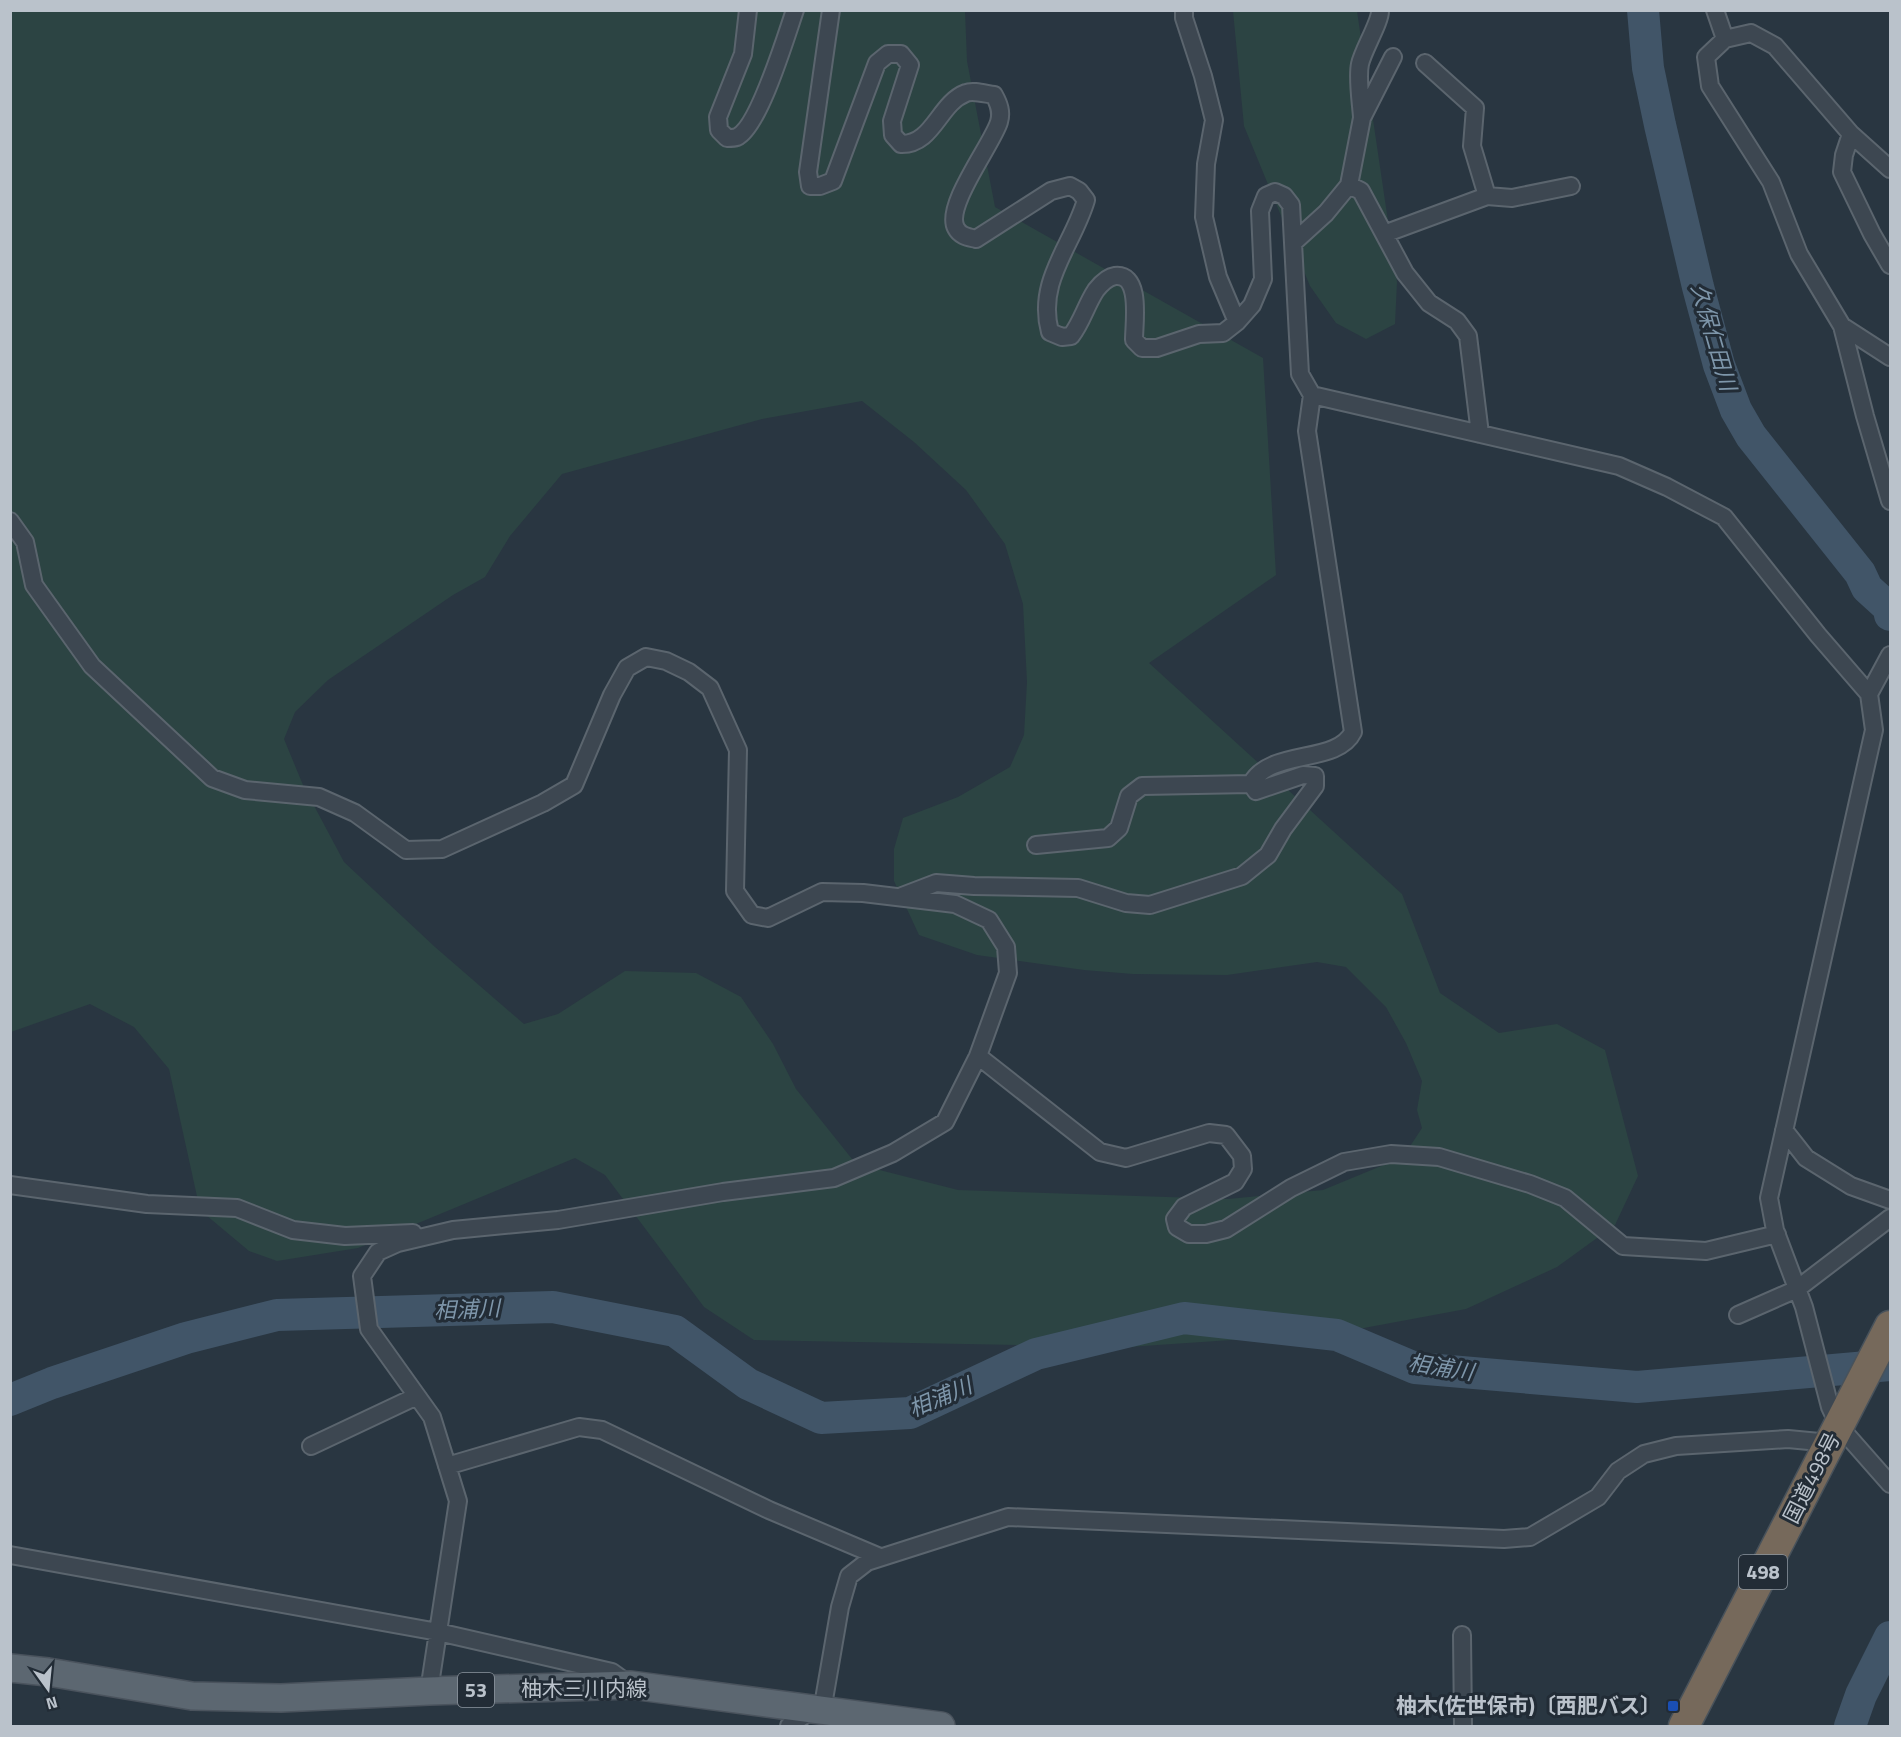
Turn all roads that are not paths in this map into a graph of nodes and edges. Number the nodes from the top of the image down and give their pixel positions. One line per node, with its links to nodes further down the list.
1 (748, 10): 2 (street)
2 (795, 10)
3 (831, 10): 19 (street)
4 (1184, 10): 19 (street)
5 (1380, 10): 10 (street)
6 (1715, 10): 7 (street)
7 (1725, 39): 11 (street); 20 (street)
8 (1394, 57): 10 (street)
9 (1425, 63): 15 (street)
10 (1362, 117): 13 (street)
11 (1851, 134): 12 (street); 18 (street)
12 (1890, 169)
13 (1349, 185): 16 (street); 17 (street)
14 (1571, 186): 15 (street)
15 (1487, 196): 16 (street)
16 (1384, 234): 23 (street)
17 (1293, 243): 19 (street); 22 (street)
18 (1890, 266)
19 (1237, 322)
20 (1842, 326): 21 (street); 24 (street)
21 (1890, 357)
22 (1312, 395): 23 (street); 28 (street)
23 (1480, 434): 27 (street)
24 (1890, 501)
25 (10, 521): 30 (street)
26 (1890, 655): 27 (street)
27 (1869, 694): 32 (street)
28 (1251, 784): 29 (street); 30 (street)
29 (1036, 845)
30 (900, 897): 31 (street)
31 (978, 1056): 36 (street); 37 (street)
32 (1784, 1130): 34 (street); 36 (street)
33 (10, 1185): 37 (street)
34 (1890, 1200)
35 (1890, 1218): 38 (street)
36 (1777, 1234): 38 (street)
37 (428, 1236): 41 (street)
38 (1797, 1289): 39 (street); 42 (street)
39 (1738, 1316)
40 (1890, 1329): 42 (highway, 国道498号 / 498)
41 (417, 1396): 43 (street); 44 (street)
42 (1835, 1423): 45 (street); 47 (street); 57 (highway, 国道498号 / 498)
43 (311, 1446)
44 (447, 1466): 47 (street); 48 (street)
45 (1890, 1484)
46 (10, 1555): 48 (street)
47 (880, 1557): 53 (street)
48 (438, 1632): 51 (street); 52 (street)
49 (1462, 1635): 56 (street)
50 (10, 1668): 52 (main road, 柚木三川内線 / 53)
51 (631, 1685): 52 (main road, 柚木三川内線 / 53); 53 (main road, 柚木三川内線 / 53)
52 (429, 1691)
53 (818, 1710): 54 (street); 55 (main road, 柚木三川内線 / 53)
54 (789, 1726)
55 (941, 1726)
56 (1462, 1726)
57 (1684, 1726)

